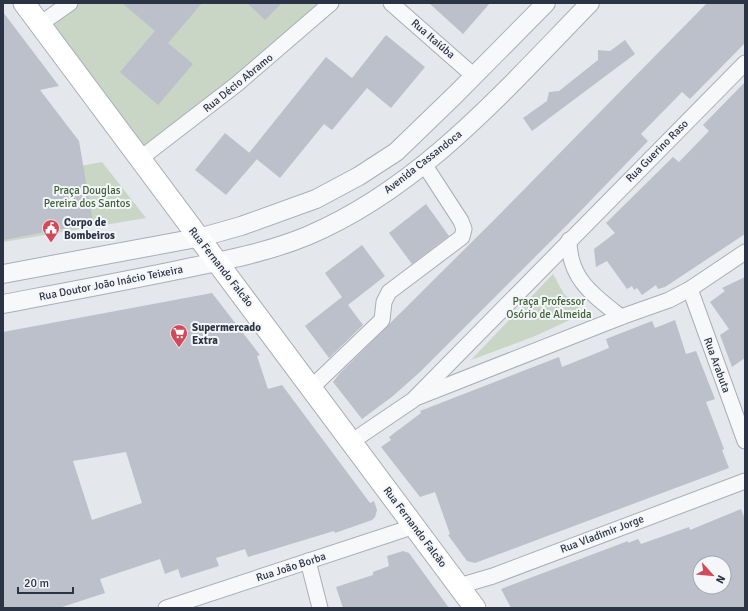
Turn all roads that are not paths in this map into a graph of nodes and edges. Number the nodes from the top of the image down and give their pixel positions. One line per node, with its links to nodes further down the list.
1 (24, 3): 7 (main road, Rua Fernando Falcão)
2 (70, 3): 7 (street)
3 (331, 3): 10 (street, Rua Décio Abramo)
4 (391, 3): 9 (street, Rua Itaiúba)
5 (546, 3): 9 (street)
6 (590, 3): 11 (street, Avenida Cassandoca)
7 (40, 24): 10 (main road, Rua Fernando Falcão)
8 (745, 63): 13 (street, Rua Guerino Raso)
9 (474, 76): 12 (street)
10 (141, 158): 12 (main road, Rua Fernando Falcão)
11 (424, 164): 16 (street, Avenida Cassandoca); 24 (street)
12 (199, 237): 15 (street); 16 (main road, Rua Fernando Falcão)
13 (569, 240): 23 (street); 25 (street)
14 (745, 252): 20 (street)
15 (90, 258): 17 (street); 19 (street)
16 (218, 262): 19 (street, Rua Doutor João Inácio Teixeira); 24 (main road, Rua Fernando Falcão)
17 (46, 265): 18 (street); 21 (street)
18 (3, 274)
19 (97, 287): 21 (street, Rua Doutor João Inácio Teixeira)
20 (690, 289): 23 (street); 26 (street, Rua Arabuta)
21 (52, 294): 22 (street, Rua Doutor João Inácio Teixeira)
22 (3, 304)
23 (621, 317): 25 (street)
24 (311, 388): 27 (main road, Rua Fernando Falcão)
25 (412, 400): 27 (street)
26 (745, 441)
27 (351, 442): 29 (main road, Rua Fernando Falcão)
28 (745, 480): 31 (street, Rua Vladimir Jorge)
29 (415, 526): 30 (street, Rua João Borba); 31 (main road, Rua Fernando Falcão)
30 (308, 561): 32 (street, Rua João Borba); 35 (street)
31 (459, 586): 36 (main road, Rua Fernando Falcão)
32 (213, 593): 33 (street, Rua João Borba); 34 (street)
33 (166, 608)
34 (212, 608)
35 (320, 608)
36 (475, 608)

